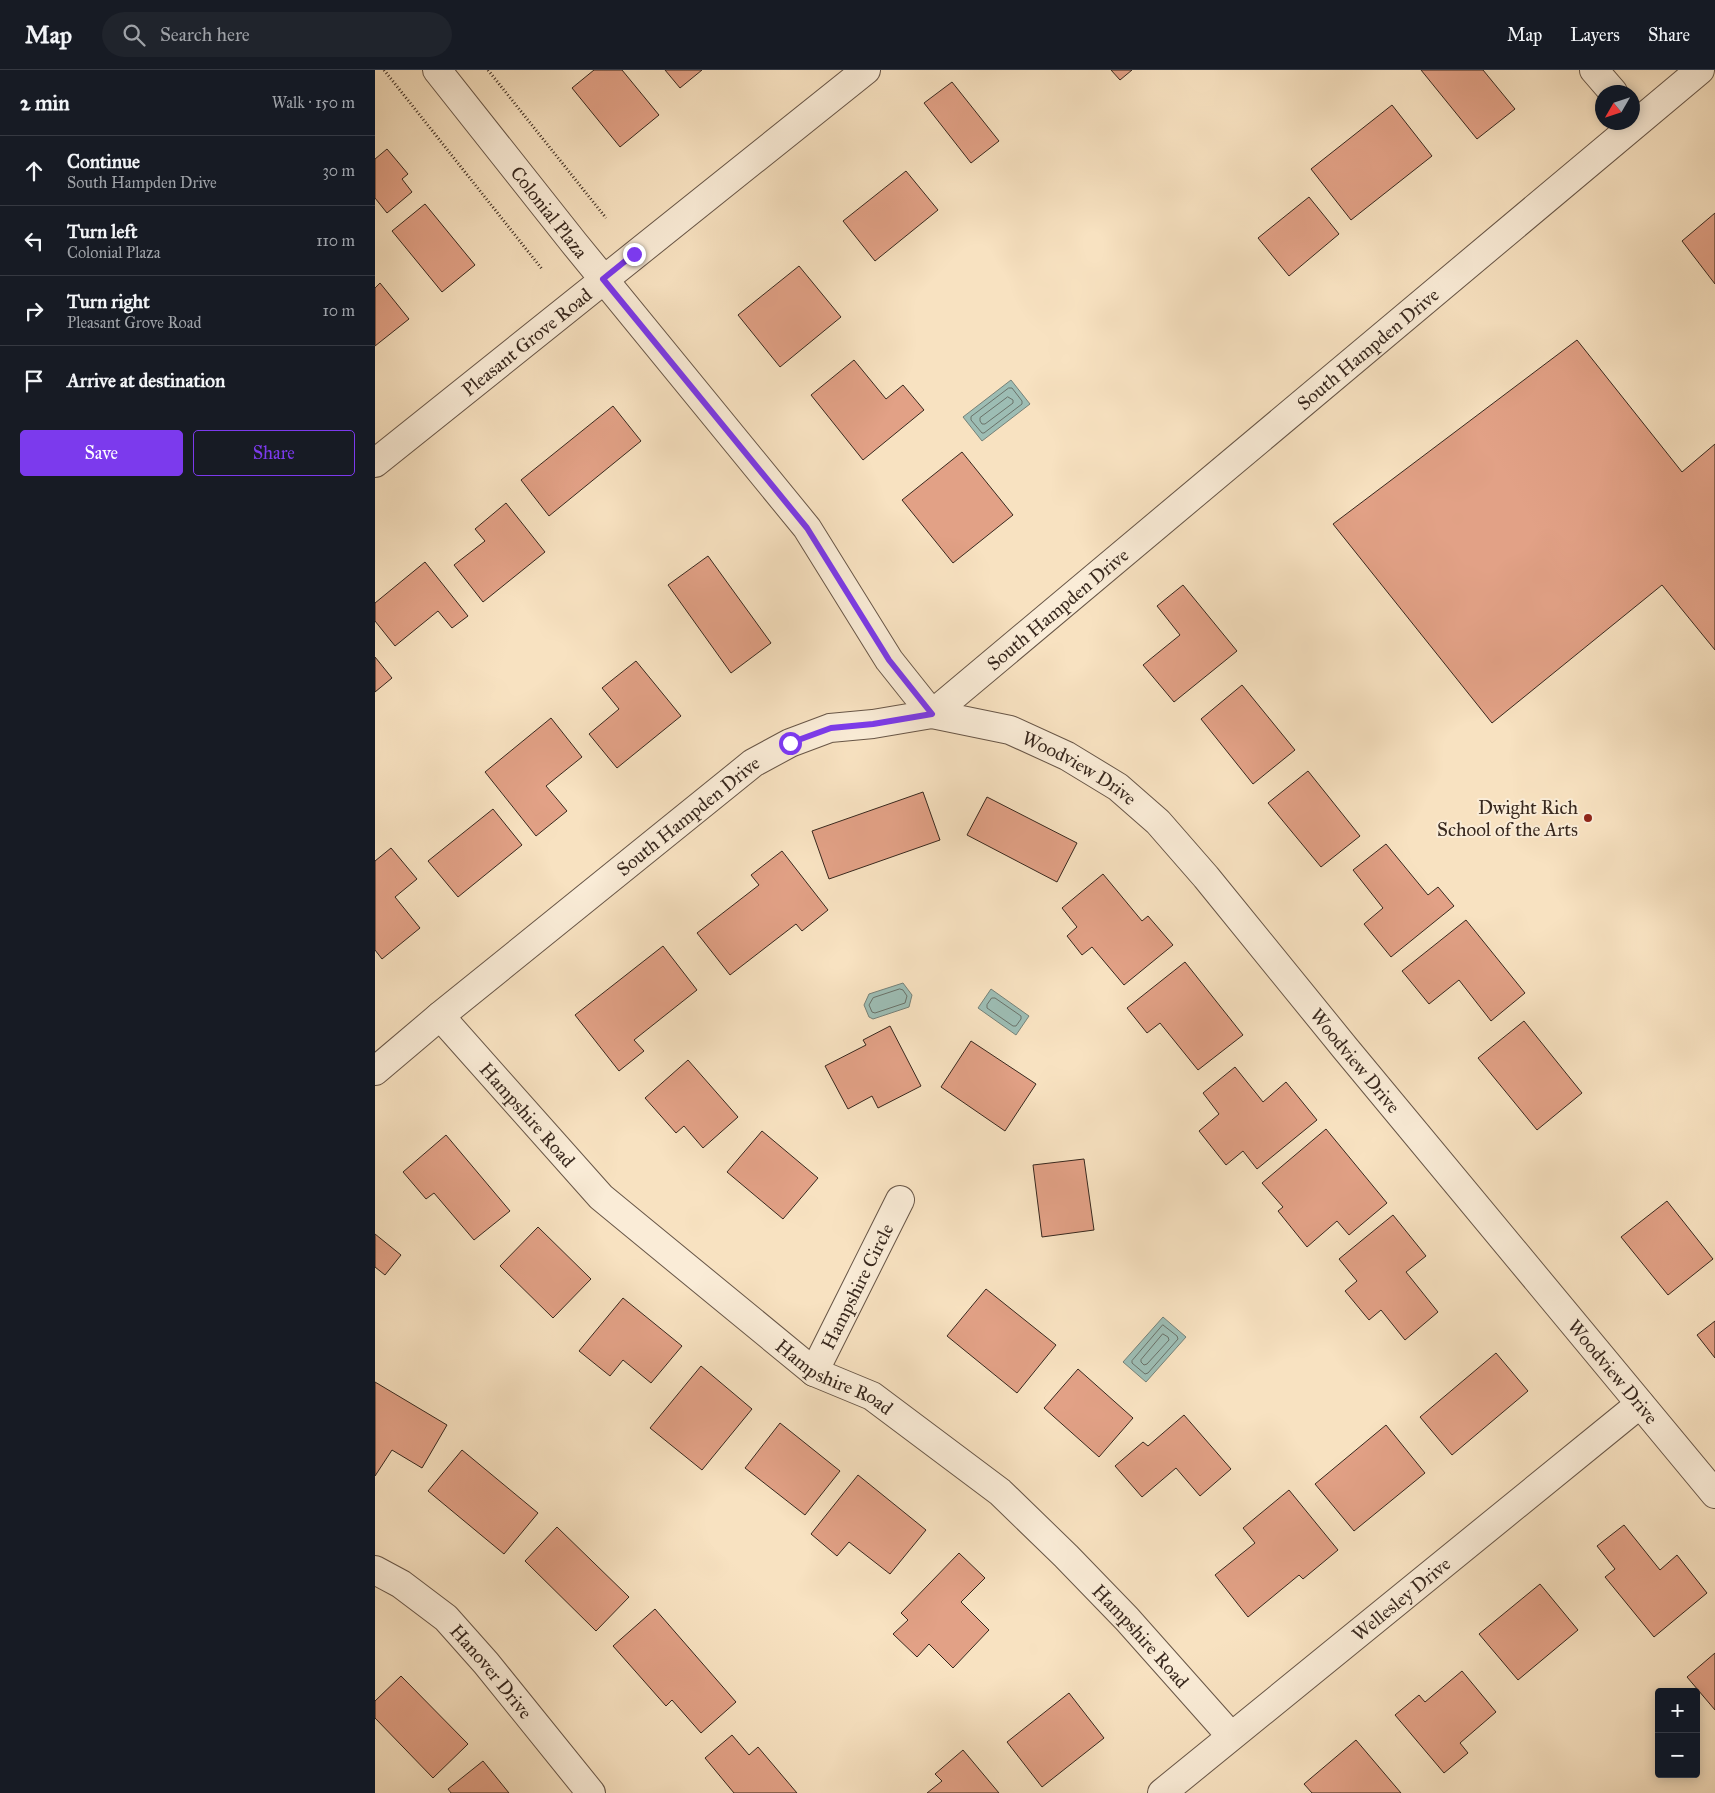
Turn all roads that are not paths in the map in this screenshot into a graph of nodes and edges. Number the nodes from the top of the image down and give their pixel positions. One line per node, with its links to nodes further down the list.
1 (437, 70): 8 (street, Colonial Plaza)
2 (866, 70): 8 (street, Pleasant Grove Road)
3 (1594, 70): 5 (street)
4 (1700, 70): 6 (street, South Hampden Drive)
5 (1607, 85)
6 (1640, 115)
7 (1622, 130): 10 (street, South Hampden Drive)
8 (603, 279): 9 (street, Pleasant Grove Road); 10 (street, Colonial Plaza)
9 (375, 463)
10 (932, 714): 11 (street, South Hampden Drive); 15 (street, Woodview Drive)
11 (440, 1016): 12 (street, South Hampden Drive); 14 (street, Hampshire Road)
12 (375, 1071)
13 (900, 1200): 14 (street, Hampshire Circle)
14 (814, 1372): 18 (street, Hampshire Road)
15 (1640, 1404): 16 (street, Woodview Drive); 18 (street, Wellesley Drive)
16 (1715, 1494)
17 (375, 1570): 19 (street, Hanover Drive)
18 (1231, 1736): 20 (street, Wellesley Drive)
19 (591, 1793)
20 (1162, 1793)

